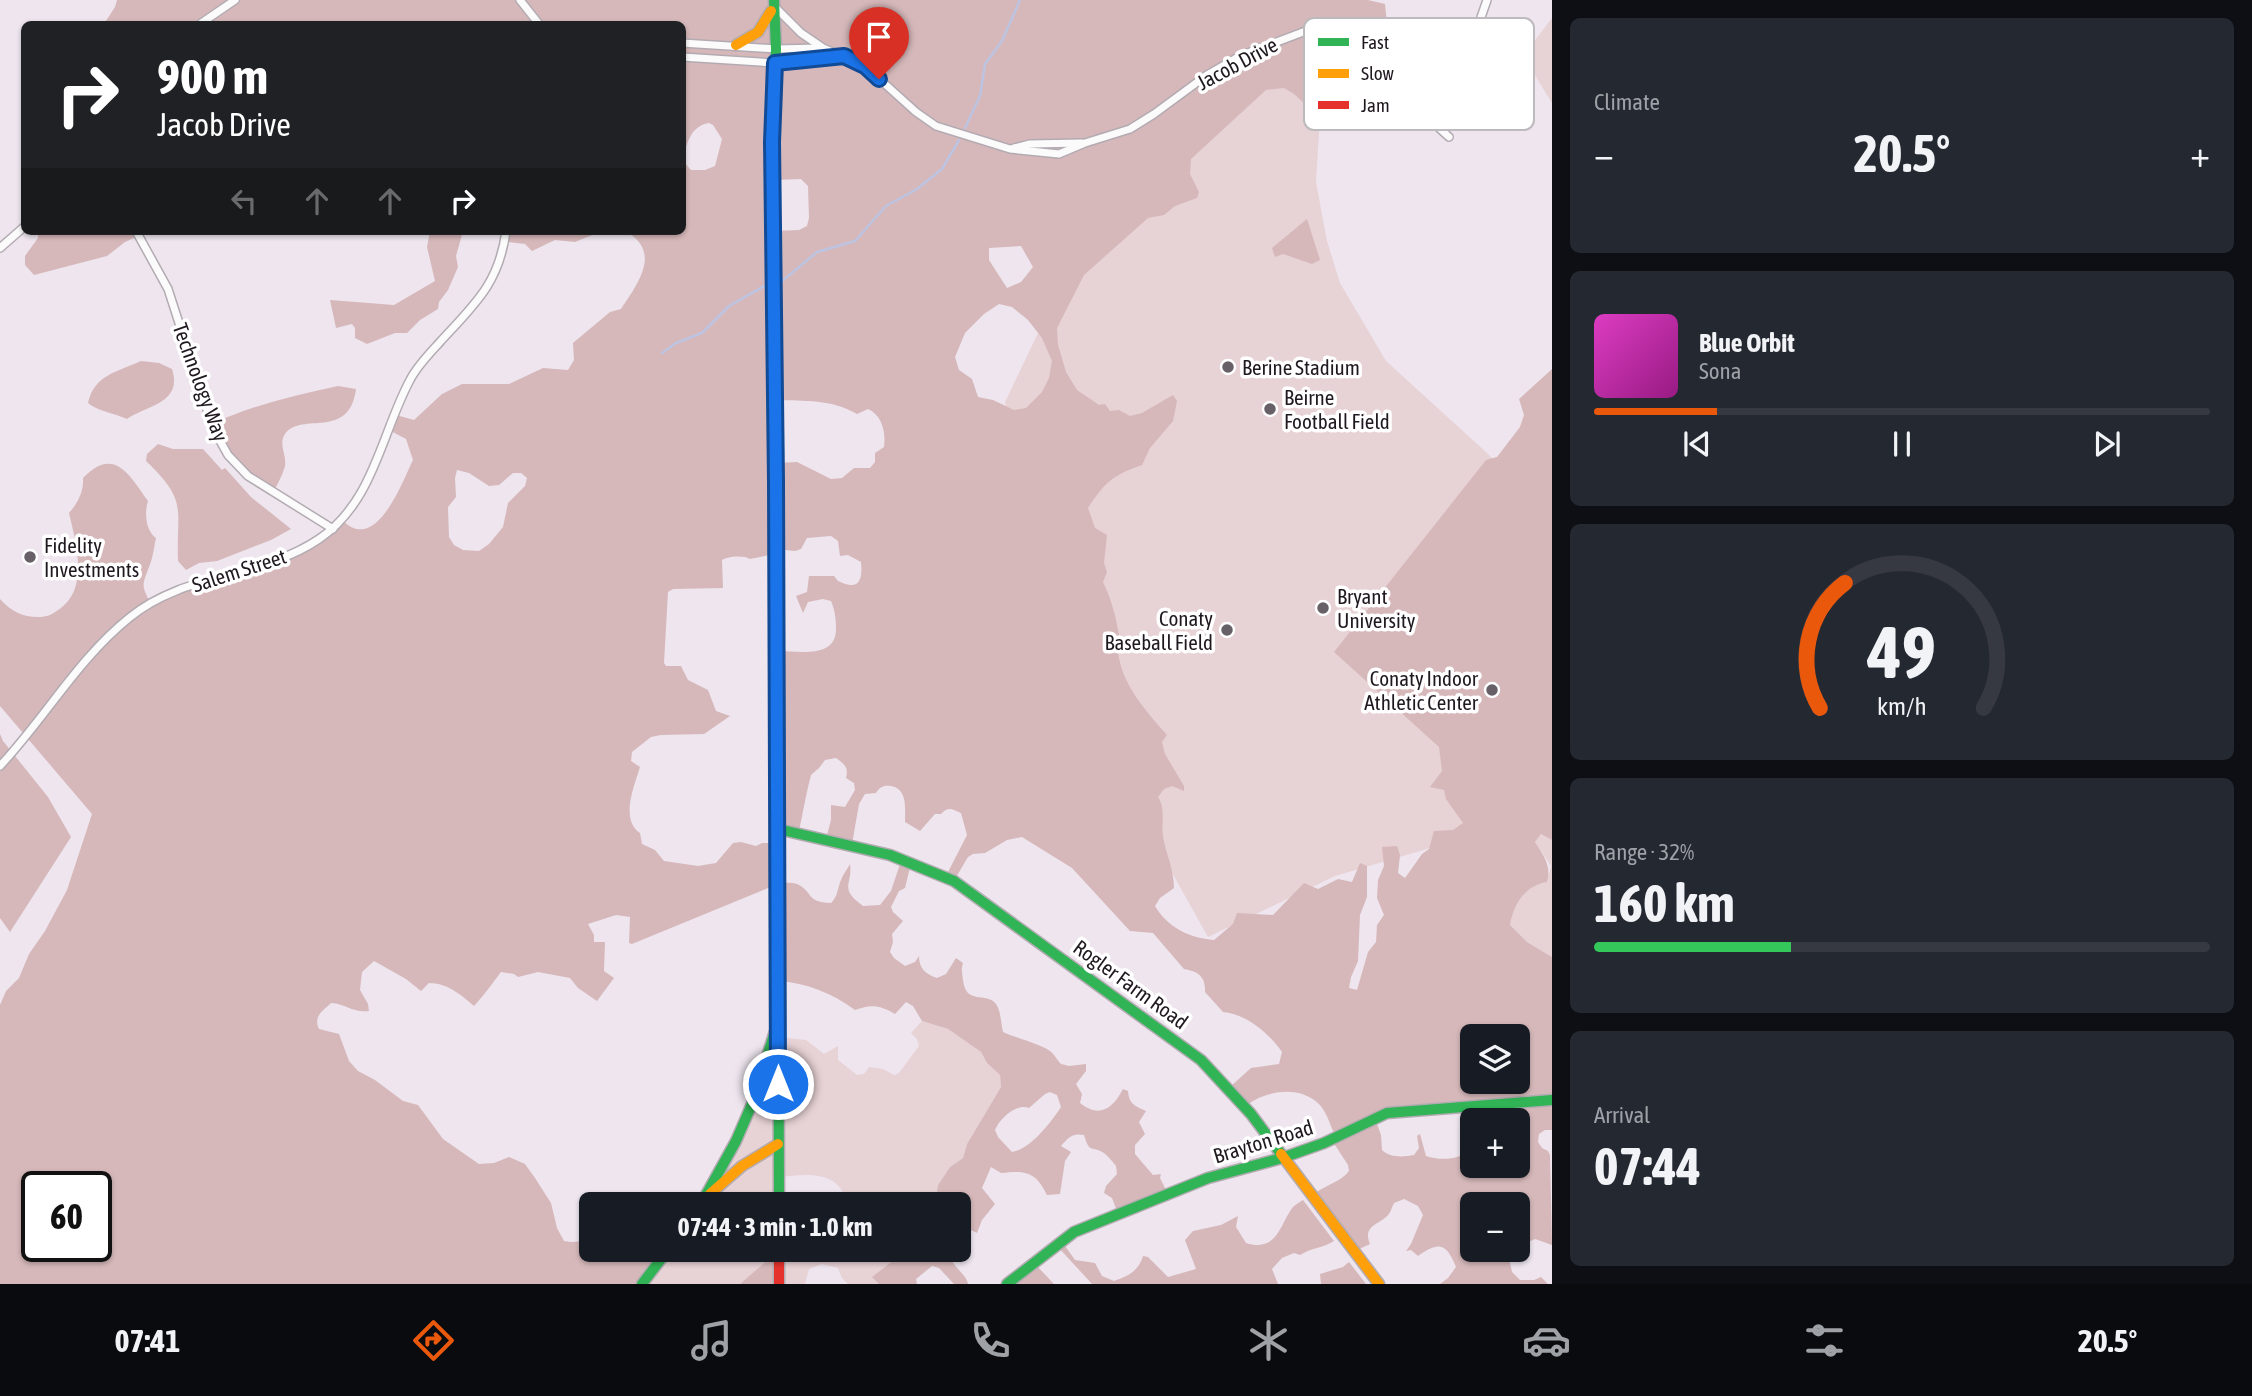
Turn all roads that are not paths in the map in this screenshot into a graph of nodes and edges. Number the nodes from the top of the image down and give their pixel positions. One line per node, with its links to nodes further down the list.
1 (234, 0): 6 (street)
2 (520, 0): 7 (street)
3 (1487, 0): 5 (street)
4 (774, 3): 10 (main road); 11 (street, Jacob Drive); 12 (main road)
5 (1481, 18)
6 (204, 21)
7 (538, 21)
8 (1304, 31): 13 (street, Jacob Drive)
9 (686, 43): 10 (street)
10 (736, 46): 12 (street)
11 (823, 48): 12 (street, Jacob Drive); 13 (street, Jacob Drive)
12 (776, 49): 15 (main road)
13 (844, 56): 15 (street)
14 (686, 57): 15 (street)
15 (775, 63): 24 (main road)
16 (1441, 130): 17 (street, Jacob Drive)
17 (1449, 137)
18 (21, 230): 21 (street)
19 (138, 235): 22 (street, Technology Way)
20 (506, 235): 22 (street, Salem Street)
21 (0, 248)
22 (333, 529): 23 (street, Salem Street)
23 (0, 766)
24 (778, 829): 25 (main road); 28 (main road, Rogler Farm Road)
25 (778, 1021): 27 (main road); 29 (main road)
26 (1552, 1100): 28 (main road, Brayton Road)
27 (778, 1144): 30 (main road); 31 (main road)
28 (1282, 1158): 36 (main road, Brayton Road); 37 (main road, Rogler Farm Road)
29 (708, 1192)
30 (714, 1192)
31 (779, 1192)
32 (659, 1262): 34 (main road)
33 (779, 1262): 35 (main road)
34 (642, 1284)
35 (779, 1284)
36 (1007, 1284)
37 (1379, 1284)

